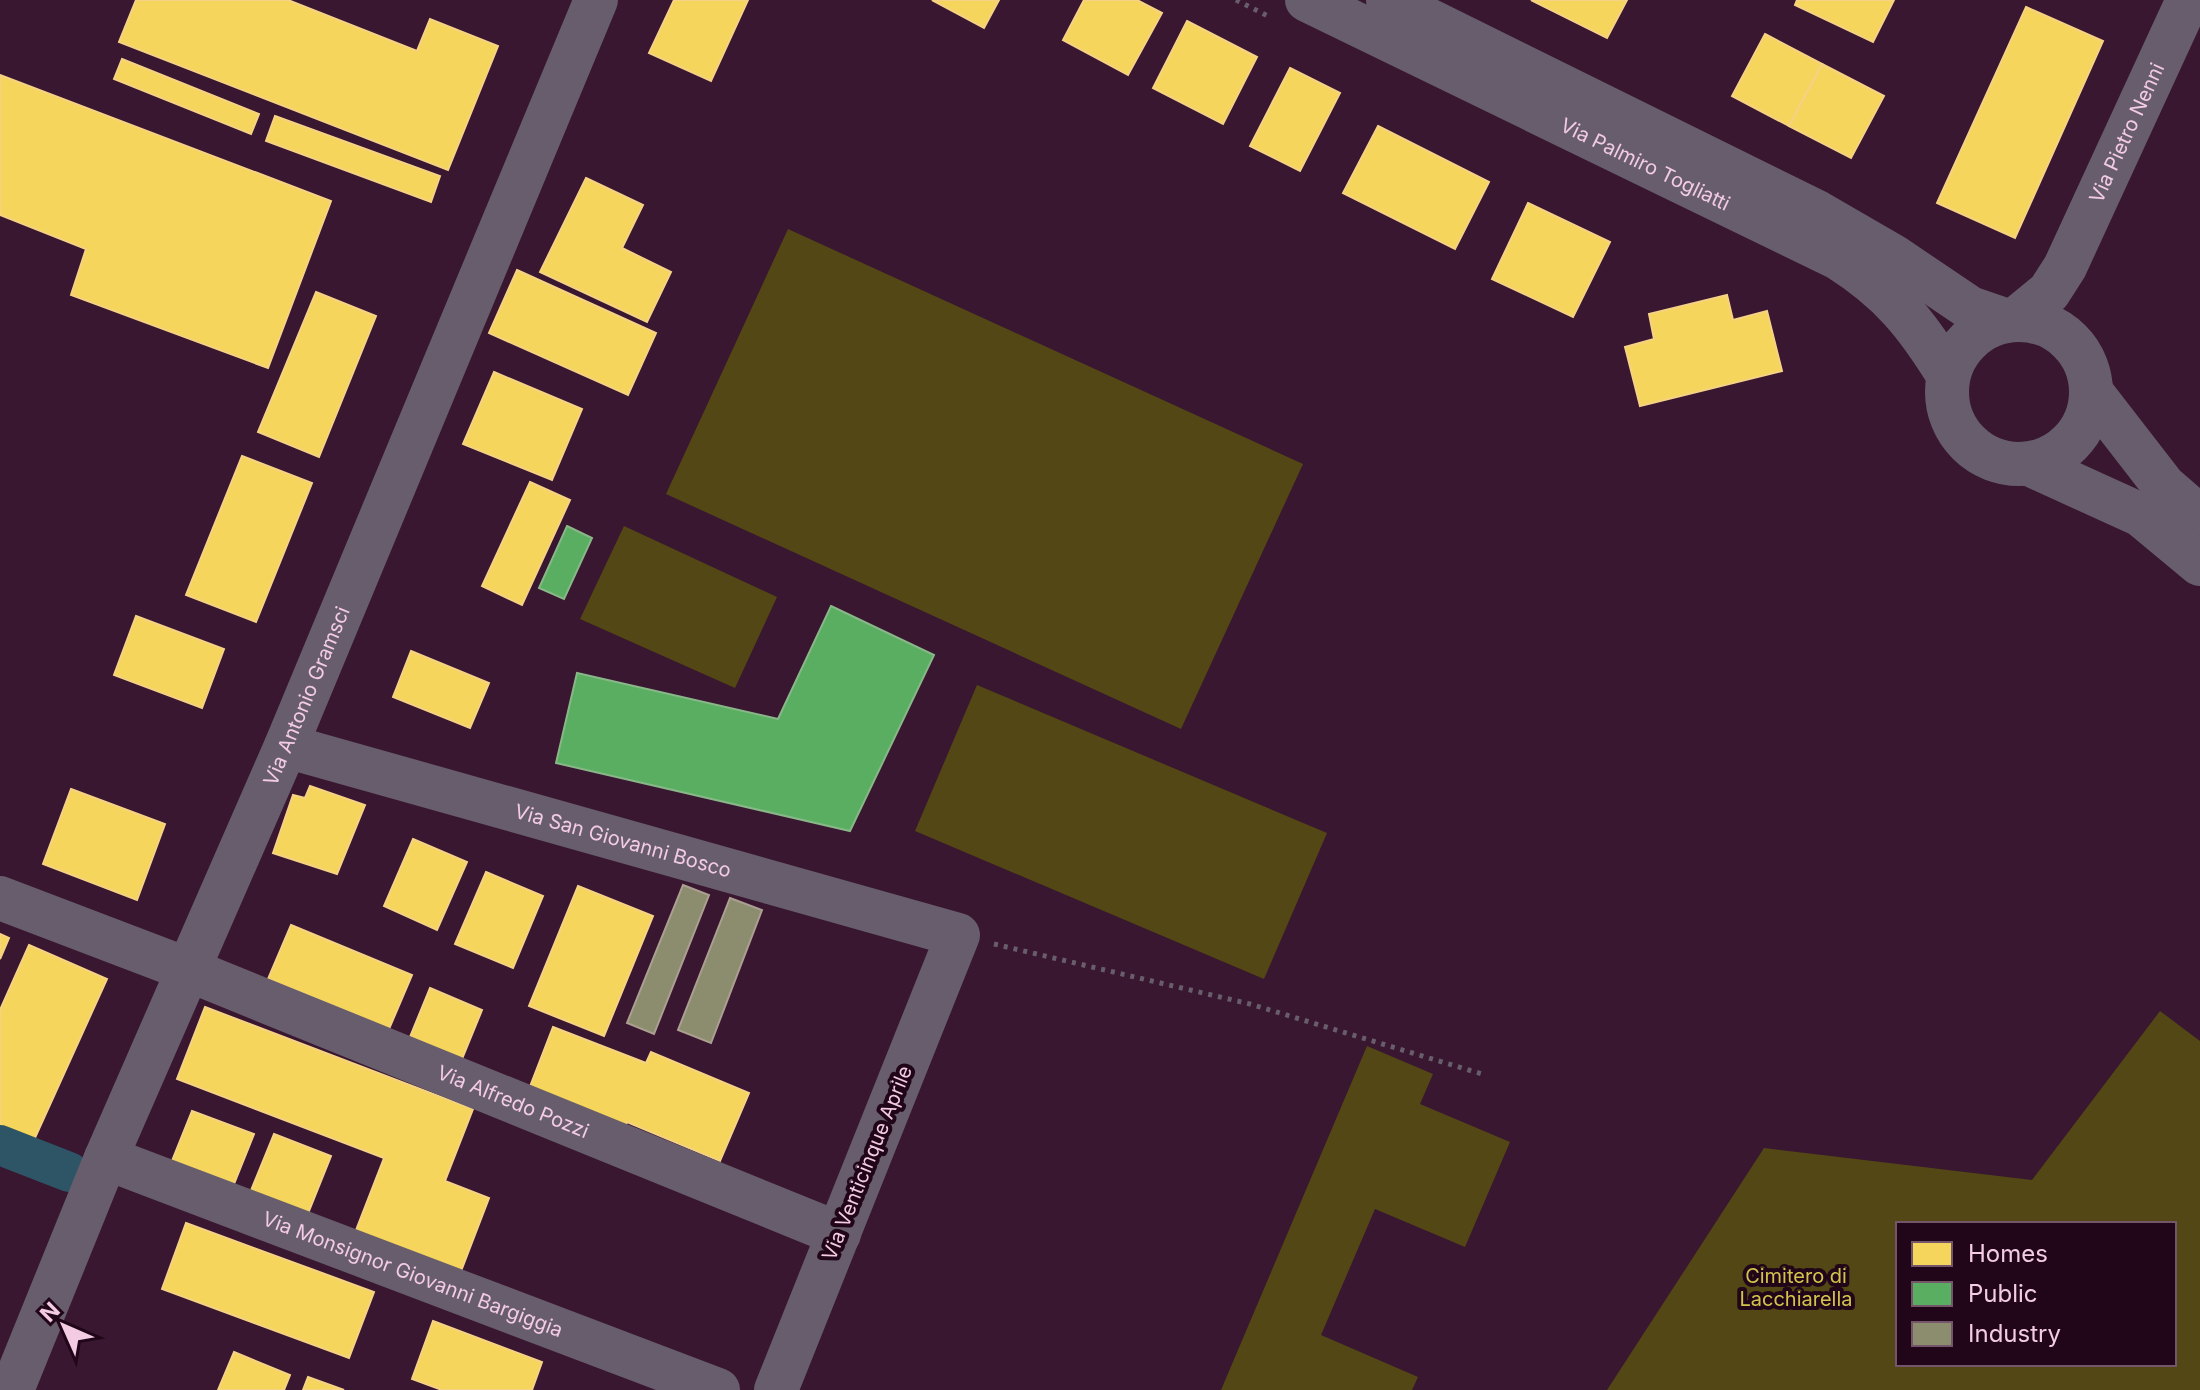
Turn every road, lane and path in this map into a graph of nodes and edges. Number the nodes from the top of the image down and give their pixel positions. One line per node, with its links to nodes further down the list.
1 (596, 0): 15 (street, Via Antonio Gramsci)
2 (1307, 0): 10 (street, Via Palmiro Togliatti)
3 (1388, 0): 6 (street, Via Palmiro Togliatti)
4 (1446, 0): 6 (street)
5 (2188, 0): 7 (street, Via Pietro Nenni)
6 (1481, 46): 8 (street, Via Palmiro Togliatti)
7 (2065, 267): 8 (street, Via Pietro Nenni); 9 (street, Via Pietro Nenni)
8 (2010, 320): 9 (street); 10 (street)
9 (2061, 332): 11 (street)
10 (1948, 375): 12 (street)
11 (2092, 393): 12 (street); 13 (street)
12 (2029, 464): 14 (street)
13 (2200, 517)
14 (2200, 564)
15 (286, 746): 17 (street, Via San Giovanni Bosco); 18 (street, Via Antonio Gramsci)
16 (0, 898): 18 (street, Via Alfredo Pozzi)
17 (958, 935): 19 (path); 21 (street, Via Venticinque Aprile)
18 (189, 970): 20 (street, Via Antonio Gramsci); 21 (street, Via Alfredo Pozzi)
19 (1482, 1074)
20 (106, 1158): 22 (street, Via Antonio Gramsci); 23 (street, Via Monsignor Giovanni Bargiggia)
21 (839, 1234): 24 (street, Via Venticinque Aprile)
22 (19, 1388)
23 (718, 1390)
24 (776, 1390)

